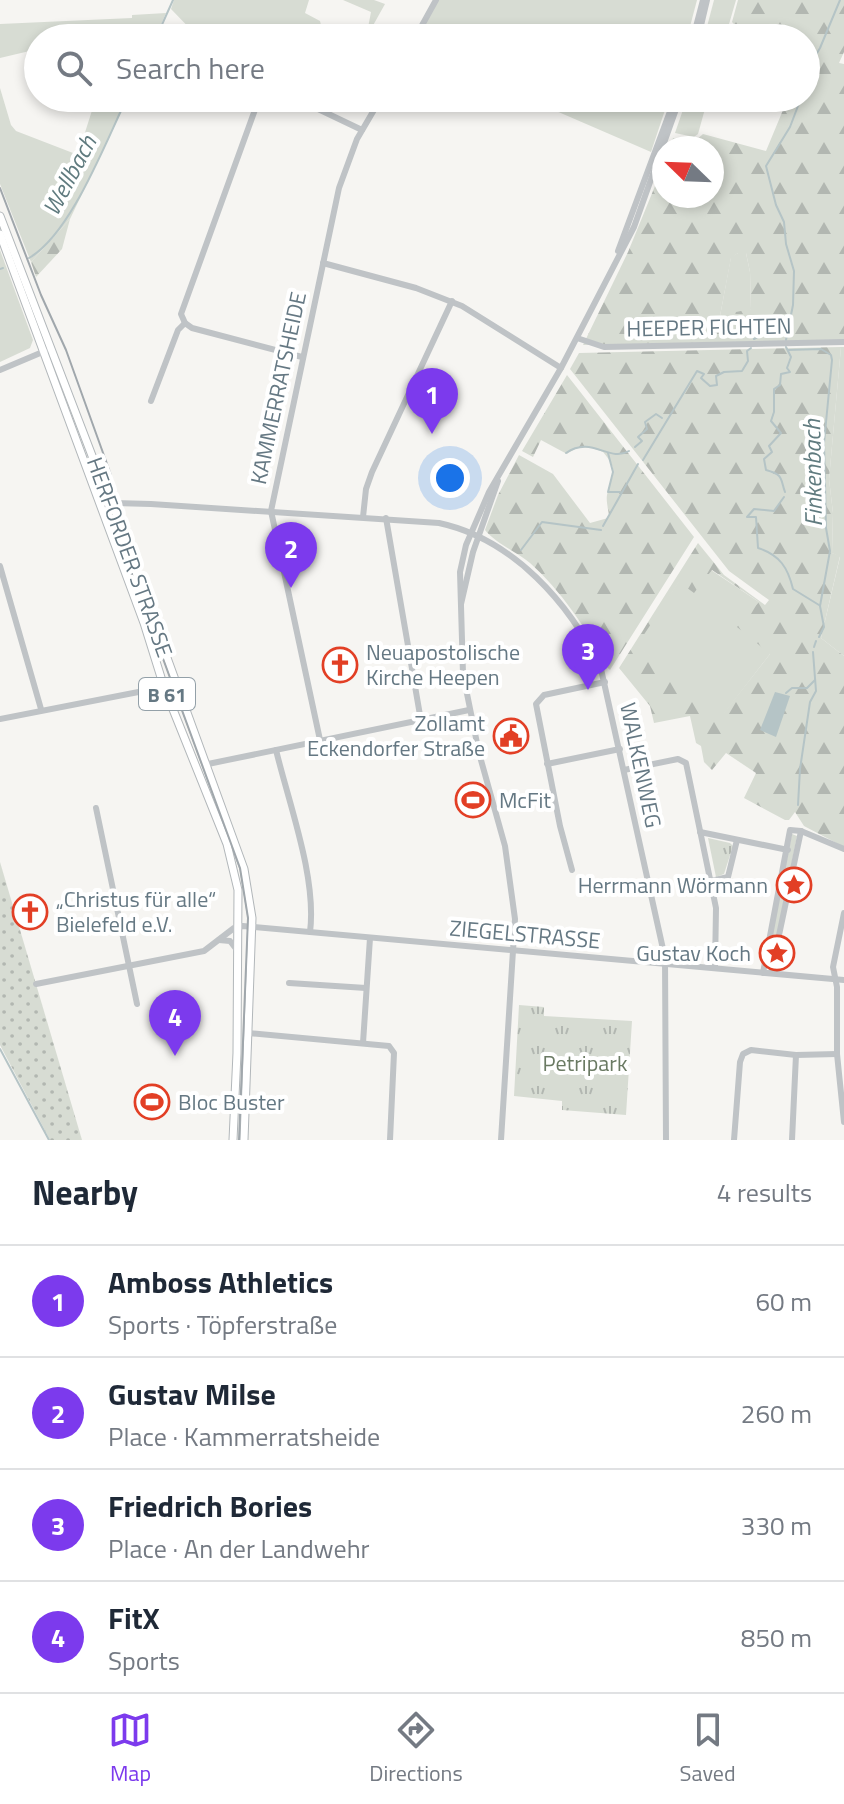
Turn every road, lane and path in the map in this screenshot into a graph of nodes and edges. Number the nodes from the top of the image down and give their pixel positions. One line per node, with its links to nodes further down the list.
1 (436, 0): 3 (street)
2 (705, 0): 4 (street)
3 (423, 24)
4 (699, 24)
5 (255, 112): 14 (street)
6 (324, 112): 9 (street)
7 (373, 112): 9 (street, KAMMERRATSHEIDE)
8 (673, 112): 15 (street)
9 (362, 130): 12 (street, KAMMERRATSHEIDE)
10 (0, 216): 17 (main road, HERFORDER STRASSE / B 61)
11 (0, 234): 17 (main road, HERFORDER STRASSE / B 61)
12 (323, 263): 13 (street); 18 (street, KAMMERRATSHEIDE)
13 (452, 301): 19 (street); 25 (street)
14 (185, 323): 18 (street); 21 (street)
15 (577, 338): 16 (street, HEEPER FICHTEN); 19 (street)
16 (844, 342)
17 (48, 350): 20 (street); 22 (main road, HERFORDER STRASSE / B 61); 23 (main road, HERFORDER STRASSE / B 61)
18 (302, 357): 24 (street, KAMMERRATSHEIDE)
19 (561, 368): 27 (street)
20 (0, 370)
21 (151, 401)
22 (111, 504): 23 (street, WALKENWEG); 24 (street, WALKENWEG); 30 (main road, HERFORDER STRASSE / B 61)
23 (101, 507): 31 (main road, HERFORDER STRASSE / B 61)
24 (271, 511): 25 (street, WALKENWEG); 36 (street, KAMMERRATSHEIDE)
25 (363, 517): 26 (street, WALKENWEG)
26 (386, 518): 27 (street, WALKENWEG); 35 (street)
27 (474, 536): 29 (street, WALKENWEG); 33 (street)
28 (0, 566): 32 (street)
29 (605, 682): 37 (street, WALKENWEG); 40 (street)
30 (178, 686): 31 (main road); 39 (main road, HERFORDER STRASSE / B 61)
31 (164, 687): 32 (street); 52 (main road, HERFORDER STRASSE / B 61)
32 (41, 709): 34 (street)
33 (469, 710): 35 (street); 57 (street)
34 (0, 719)
35 (421, 721): 36 (street)
36 (320, 740): 38 (street)
37 (620, 749): 40 (street); 41 (street, WALKENWEG)
38 (276, 750): 39 (street); 53 (street)
39 (208, 764): 51 (main road, HERFORDER STRASSE / B 61)
40 (547, 764): 48 (street)
41 (624, 770): 44 (street); 58 (street, WALKENWEG)
42 (96, 808): 59 (street)
43 (801, 831): 46 (street); 47 (street); 61 (street)
44 (700, 832): 45 (street); 49 (street)
45 (737, 840): 47 (street); 49 (street)
46 (844, 849)
47 (788, 850): 61 (street)
48 (572, 870)
49 (711, 881): 60 (street)
50 (844, 913): 62 (street)
51 (252, 926): 52 (street, ZIEGELSTRASSE); 53 (street, ZIEGELSTRASSE); 68 (main road, HERFORDER STRASSE / B 61)
52 (238, 927): 55 (street); 56 (main road, HERFORDER STRASSE / B 61)
53 (310, 932): 54 (street, ZIEGELSTRASSE)
54 (370, 938): 57 (street, ZIEGELSTRASSE); 66 (street)
55 (219, 940): 56 (street); 59 (street)
56 (237, 950): 73 (main road, HERFORDER STRASSE / B 61)
57 (513, 951): 58 (street, ZIEGELSTRASSE); 76 (street)
58 (665, 963): 60 (street, ZIEGELSTRASSE); 77 (street, WALKENWEG)
59 (129, 966): 65 (street); 67 (street)
60 (715, 968): 61 (street, ZIEGELSTRASSE)
61 (767, 973): 62 (street, ZIEGELSTRASSE)
62 (835, 979): 63 (street, ZIEGELSTRASSE); 70 (street)
63 (844, 980)
64 (289, 983): 66 (street)
65 (36, 984)
66 (366, 988): 69 (street)
67 (137, 1004)
68 (248, 1033): 69 (street); 74 (main road, HERFORDER STRASSE / B 61)
69 (363, 1043): 75 (street)
70 (837, 1054): 71 (street); 72 (street)
71 (796, 1055): 78 (street); 79 (street)
72 (844, 1122)
73 (233, 1140)
74 (244, 1140)
75 (390, 1140)
76 (501, 1140)
77 (666, 1140)
78 (734, 1140)
79 (792, 1140)

